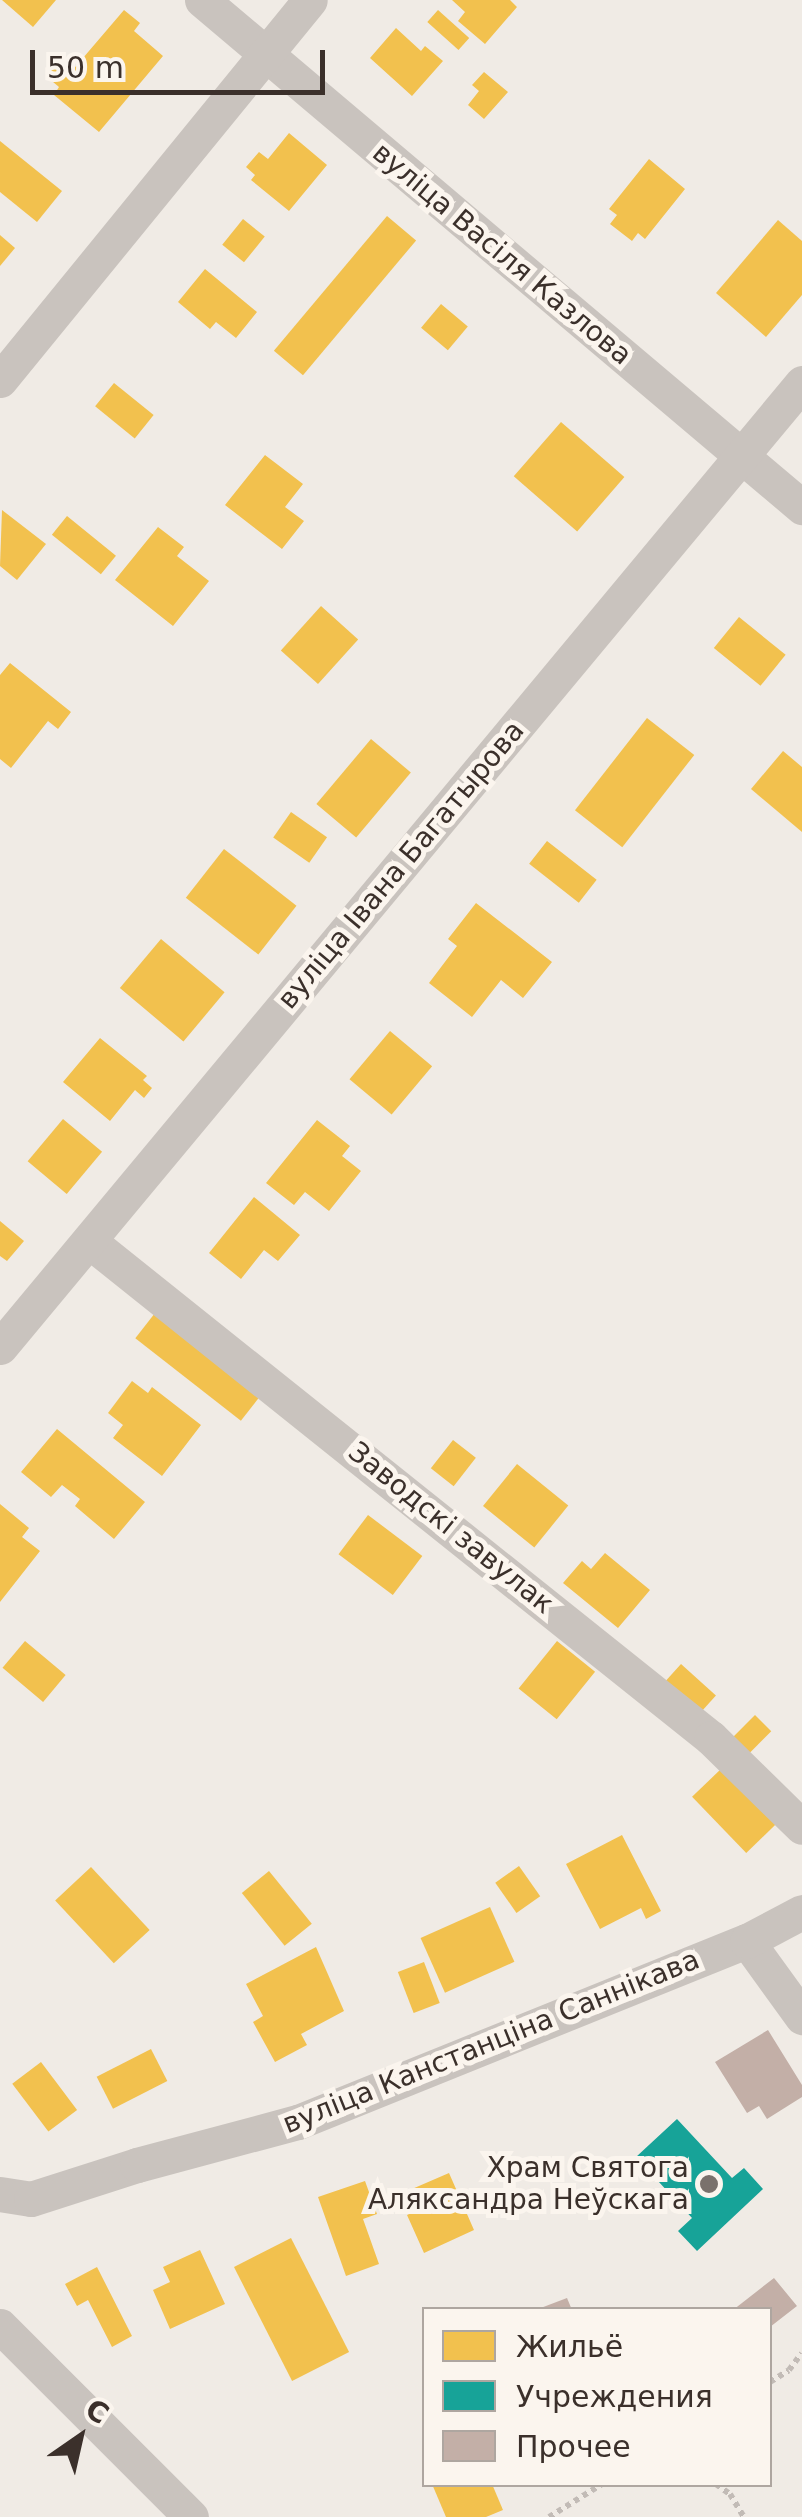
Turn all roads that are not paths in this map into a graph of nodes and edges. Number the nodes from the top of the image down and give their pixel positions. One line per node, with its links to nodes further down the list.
1 (202, 0): 3 (street, вуліца Васіля Казлова)
2 (310, 0): 3 (street)
3 (266, 54): 4 (street); 6 (street, вуліца Васіля Казлова)
4 (0, 380)
5 (802, 383): 6 (street, вуліца Івана Багатырова)
6 (742, 456): 7 (street, вуліца Васіля Казлова); 8 (street, вуліца Івана Багатырова)
7 (802, 507)
8 (89, 1241): 9 (street, вуліца Івана Багатырова); 10 (street, Заводскі завулак)
9 (0, 1347)
10 (802, 1827)
11 (802, 1912): 12 (street, вуліца Канстанціна Саннікава)
12 (748, 1941): 13 (street); 14 (street, вуліца Канстанціна Саннікава)
13 (802, 2017)
14 (0, 2194)
15 (0, 2326): 16 (street)
16 (190, 2517)

